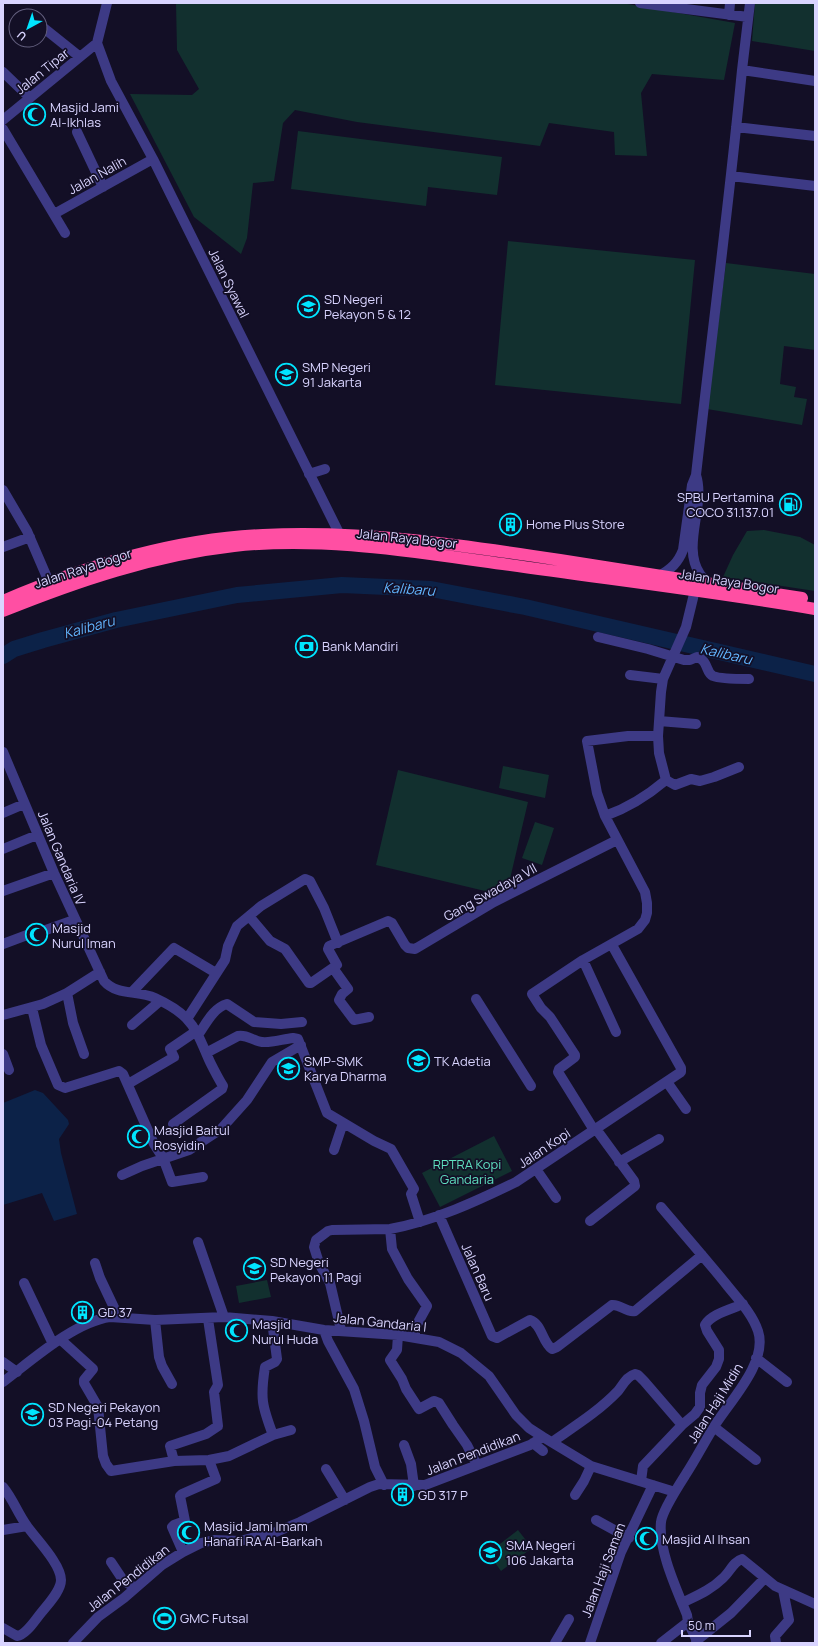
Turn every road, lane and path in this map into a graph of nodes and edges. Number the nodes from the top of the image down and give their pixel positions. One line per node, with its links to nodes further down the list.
1 (107, 3): 8 (street)
2 (640, 3): 5 (street)
3 (730, 3): 5 (street)
4 (750, 3): 6 (street)
5 (729, 15): 6 (street)
6 (748, 17): 10 (street)
7 (48, 31): 9 (street)
8 (97, 43): 9 (street, Jalan Tipar); 19 (street, Jalan Syawal)
9 (80, 57): 13 (street, Jalan Tipar)
10 (742, 70): 12 (street); 15 (street)
11 (3, 72): 13 (street)
12 (815, 81)
13 (30, 98): 14 (street, Jalan Tipar)
14 (3, 120)
15 (736, 127): 18 (street); 20 (street)
16 (3, 129): 23 (street)
17 (77, 132): 22 (street)
18 (815, 136)
19 (153, 159): 22 (street, Jalan Nalih); 26 (street, Jalan Syawal)
20 (731, 176): 21 (street); 31 (street)
21 (815, 186)
22 (103, 187): 23 (street, Jalan Nalih)
23 (54, 214): 24 (street)
24 (65, 233)
25 (324, 469): 26 (street)
26 (309, 474): 28 (street, Jalan Syawal)
27 (3, 490): 29 (street)
28 (340, 535): 32 (highway, Jalan Raya Bogor); 33 (highway, Jalan Raya Bogor)
29 (30, 537): 30 (street); 33 (street)
30 (3, 547)
31 (688, 550): 32 (street); 34 (street)
32 (659, 580): 33 (highway, Jalan Raya Bogor); 34 (highway, Jalan Raya Bogor); 35 (highway, Jalan Raya Bogor)
33 (51, 586): 37 (highway, Jalan Raya Bogor); 39 (highway, Jalan Raya Bogor)
34 (715, 587): 35 (highway, Jalan Raya Bogor); 36 (highway, Jalan Raya Bogor); 38 (highway, Jalan Raya Bogor)
35 (695, 590): 41 (street)
36 (815, 600)
37 (3, 601)
38 (815, 608)
39 (3, 611)
40 (598, 638): 41 (street)
41 (676, 652): 43 (street); 44 (street)
42 (630, 675): 43 (street)
43 (663, 679): 45 (street)
44 (749, 679)
45 (659, 721): 46 (street); 47 (street)
46 (696, 724)
47 (658, 736): 50 (street); 53 (street)
48 (3, 752): 51 (street, Jalan Gandaria IV)
49 (739, 767): 50 (street)
50 (666, 780): 53 (street)
51 (24, 804): 52 (street); 54 (street, Jalan Gandaria IV)
52 (3, 813)
53 (605, 816): 55 (street)
54 (37, 835): 56 (street); 57 (street, Jalan Gandaria IV)
55 (617, 840): 63 (street, Gang Swadaya VII); 65 (street)
56 (3, 849)
57 (54, 873): 58 (street); 60 (street, Jalan Gandaria IV)
58 (3, 891)
59 (249, 916): 63 (street); 67 (street); 69 (street)
60 (74, 920): 61 (street); 68 (street, Jalan Gandaria IV)
61 (43, 931)
62 (27, 935): 64 (street)
63 (338, 943): 67 (street)
64 (3, 944)
65 (612, 945): 66 (street); 87 (street, Jalan Kopi)
66 (582, 960): 80 (street); 93 (street)
67 (333, 968): 76 (street)
68 (100, 972): 70 (street, Jalan Gandaria IV); 71 (street)
69 (216, 973): 70 (street); 77 (street)
70 (132, 992): 73 (street, Jalan Gandaria IV)
71 (67, 993): 74 (street); 85 (street)
72 (476, 999): 89 (street)
73 (160, 1000): 77 (street, Jalan Gandaria IV); 79 (street)
74 (32, 1008): 75 (street); 88 (street)
75 (3, 1015)
76 (369, 1017)
77 (187, 1019): 81 (street, Jalan Gandaria IV)
78 (302, 1022): 81 (street)
79 (132, 1025)
80 (616, 1032)
81 (197, 1034): 83 (street, Jalan Gandaria IV); 88 (street)
82 (301, 1045): 83 (street); 91 (street); 96 (street)
83 (206, 1053): 92 (street, Jalan Gandaria IV)
84 (3, 1054): 86 (street)
85 (84, 1054)
86 (9, 1070)
87 (667, 1082): 90 (street); 93 (street, Jalan Kopi)
88 (128, 1084): 96 (street)
89 (531, 1086)
90 (686, 1109)
91 (342, 1123): 95 (street); 104 (street)
92 (173, 1124)
93 (595, 1130): 97 (street); 98 (street, Jalan Kopi)
94 (659, 1139): 97 (street)
95 (334, 1150)
96 (163, 1158): 99 (street); 100 (street)
97 (619, 1162): 105 (street)
98 (536, 1169): 101 (street); 103 (street, Jalan Kopi)
99 (122, 1175)
100 (203, 1177)
101 (556, 1198)
102 (661, 1207): 108 (street, Jalan Haji Midin)
103 (439, 1215): 104 (street, Jalan Kopi); 108 (street, Jalan Baru)
104 (418, 1217): 106 (street, Jalan Kopi)
105 (590, 1221)
106 (390, 1229): 118 (street, Jalan Kopi); 120 (street)
107 (198, 1242): 113 (street)
108 (702, 1255): 111 (street, Jalan Haji Midin)
109 (95, 1263): 112 (street)
110 (24, 1283): 121 (street)
111 (742, 1304): 122 (street, Jalan Haji Midin); 128 (street)
112 (118, 1316): 115 (street, Jalan Gandaria I); 121 (street, Jalan Gandaria I)
113 (224, 1317): 114 (street, Jalan Gandaria I); 116 (street, Jalan Gandaria I)
114 (208, 1319): 115 (street, Jalan Gandaria I); 138 (street)
115 (155, 1320): 127 (street)
116 (272, 1321): 117 (street, Jalan Gandaria I); 131 (street)
117 (324, 1330): 118 (street, Jalan Gandaria I); 143 (street)
118 (341, 1330): 119 (street, Jalan Gandaria I)
119 (398, 1335): 120 (street, Jalan Gandaria I); 139 (street)
120 (415, 1338): 132 (street, Jalan Gandaria I)
121 (57, 1342): 124 (street, Jalan Gandaria I); 138 (street)
122 (756, 1358): 126 (street); 129 (street, Jalan Haji Midin)
123 (3, 1362): 124 (street)
124 (17, 1372): 125 (street, Jalan Gandaria I)
125 (3, 1382)
126 (787, 1382)
127 (172, 1384)
128 (682, 1424): 132 (street, Jalan Pendidikan); 142 (street)
129 (714, 1427): 137 (street); 147 (street, Jalan Haji Midin)
130 (291, 1430): 131 (street)
131 (273, 1435): 136 (street)
132 (548, 1440): 133 (street, Jalan Pendidikan); 140 (street, Jalan Gandaria I)
133 (533, 1443): 135 (street); 139 (street, Jalan Pendidikan)
134 (404, 1445): 145 (street)
135 (543, 1451)
136 (209, 1460): 138 (street); 154 (street)
137 (756, 1460)
138 (174, 1461)
139 (477, 1465): 145 (street, Jalan Pendidikan)
140 (591, 1466): 142 (street, Jalan Gandaria I); 148 (street)
141 (326, 1469): 149 (street)
142 (641, 1481): 144 (street, Jalan Gandaria I)
143 (384, 1484): 145 (street, Jalan Pendidikan); 149 (street, Jalan Pendidikan)
144 (653, 1485): 147 (street, Jalan Gandaria I); 153 (street, Jalan Haji Saman)
145 (414, 1486)
146 (3, 1487): 151 (street)
147 (675, 1492): 159 (street, Jalan Haji Midin)
148 (575, 1495)
149 (344, 1500): 154 (street, Jalan Pendidikan)
150 (596, 1520): 153 (street)
151 (27, 1526): 152 (street); 163 (street)
152 (3, 1530)
153 (629, 1538): 167 (street, Jalan Haji Saman)
154 (183, 1552): 157 (street, Jalan Pendidikan)
155 (111, 1562): 157 (street)
156 (765, 1578): 158 (street); 159 (street); 164 (street)
157 (134, 1588): 165 (street, Jalan Pendidikan)
158 (783, 1590): 160 (street); 169 (street)
159 (682, 1603): 162 (street, Jalan Haji Midin)
160 (815, 1604)
161 (569, 1619): 166 (street)
162 (688, 1622): 164 (street, Jalan Haji Midin); 168 (street)
163 (3, 1628)
164 (697, 1642)
165 (73, 1643)
166 (555, 1643)
167 (590, 1643)
168 (660, 1643)
169 (776, 1643)

